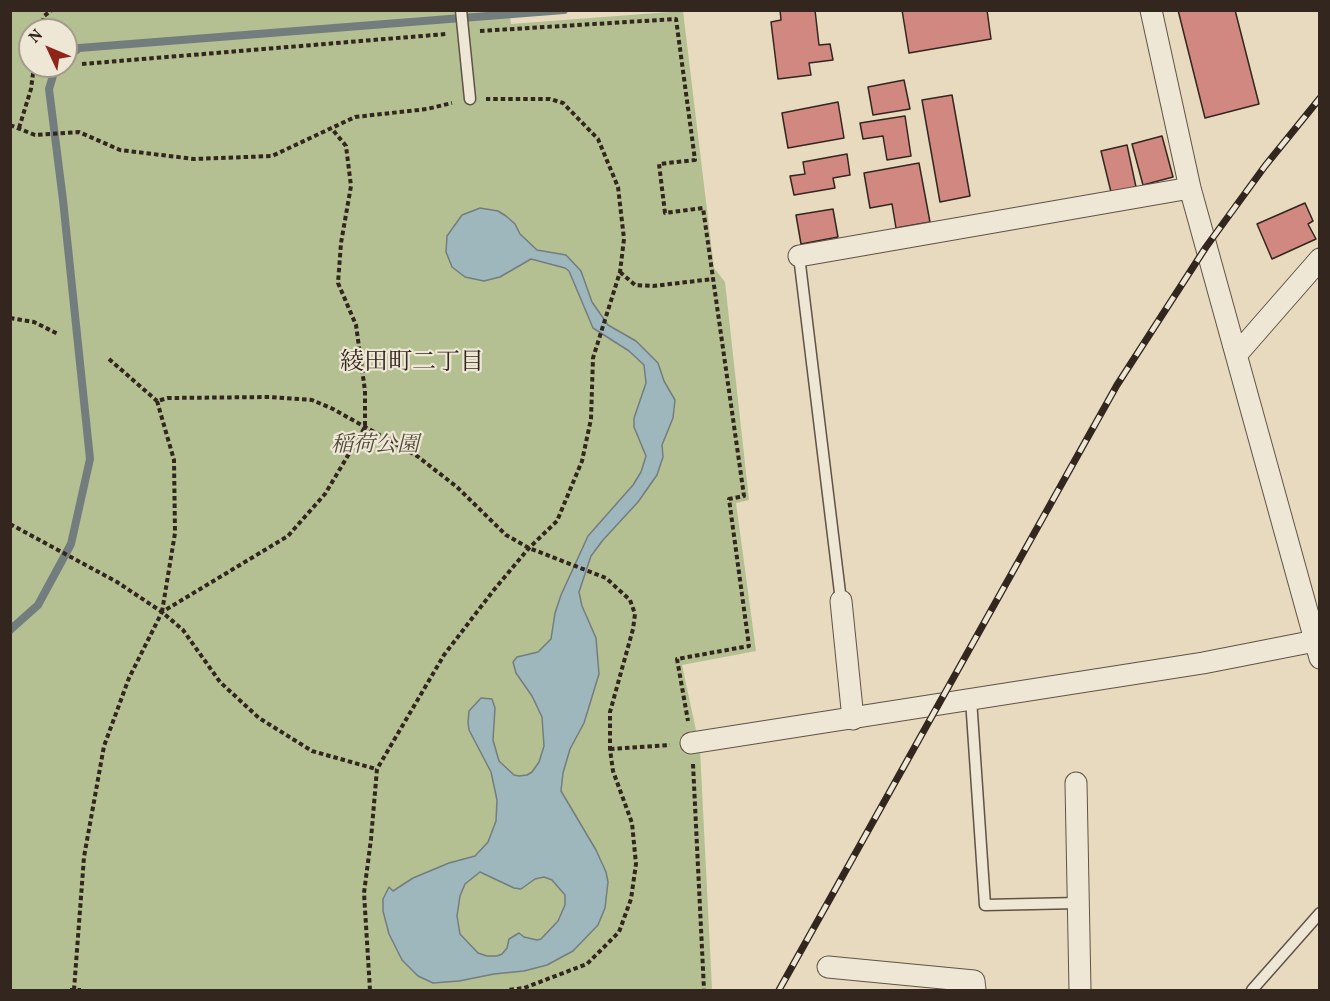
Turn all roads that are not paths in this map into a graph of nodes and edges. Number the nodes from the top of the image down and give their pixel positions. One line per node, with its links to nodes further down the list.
1 (461, 10): 3 (lane)
2 (1151, 10): 4 (street)
3 (470, 99)
4 (1190, 188): 5 (street); 7 (street)
5 (799, 256): 8 (lane)
6 (1320, 259): 7 (street)
7 (1237, 354): 9 (street)
8 (841, 601): 11 (street)
9 (1318, 644): 10 (street)
10 (970, 699): 11 (street); 14 (lane)
11 (853, 719): 12 (street)
12 (691, 743)
13 (1076, 783): 14 (street)
14 (1078, 903): 18 (street)
15 (1320, 913): 19 (lane)
16 (828, 967): 17 (street)
17 (975, 990)
18 (1080, 990)
19 (1252, 990)

